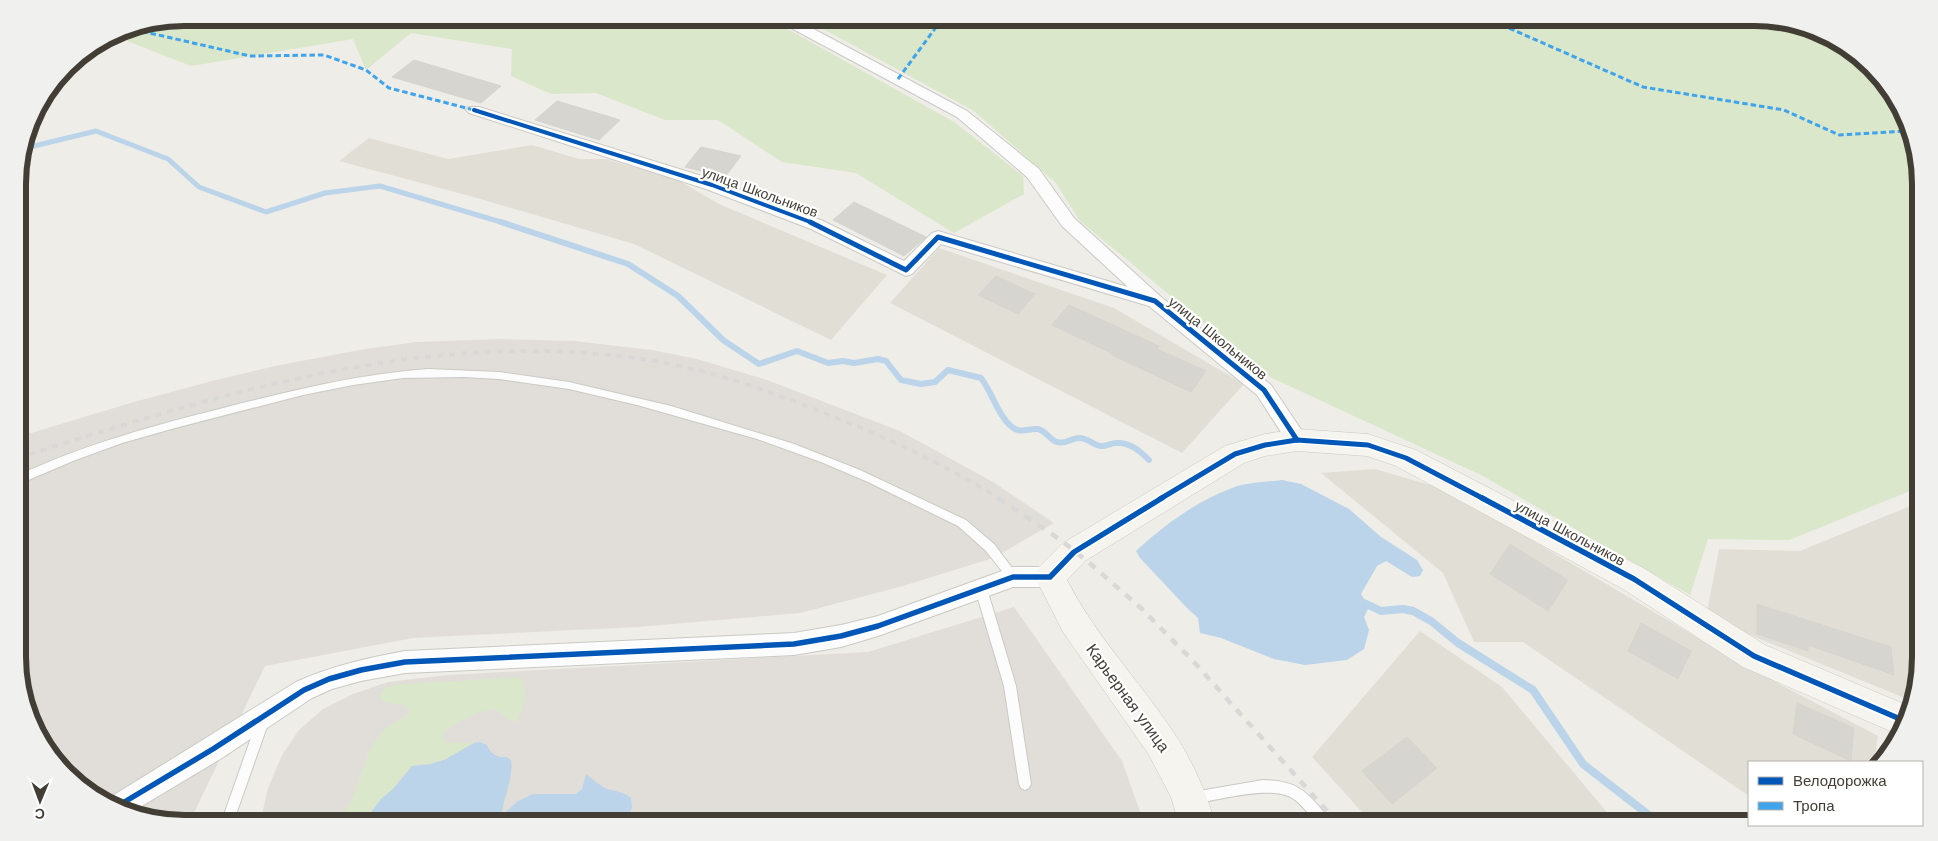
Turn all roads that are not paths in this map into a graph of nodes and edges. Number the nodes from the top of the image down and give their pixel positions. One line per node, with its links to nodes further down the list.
1 (799, 27): 3 (street)
2 (474, 110): 3 (street, улица Школьников)
3 (1156, 301): 4 (street, улица Школьников)
4 (1297, 440): 7 (street); 10 (street, улица Школьников)
5 (26, 476): 6 (lane)
6 (1013, 577): 7 (street); 8 (street)
7 (1050, 577): 13 (street, Карьерная улица)
8 (981, 589): 9 (street); 11 (lane)
9 (266, 712): 12 (street); 15 (lane)
10 (1898, 721)
11 (1025, 784)
12 (123, 803)
13 (1194, 811): 14 (lane)
14 (1316, 814)
15 (230, 815)

